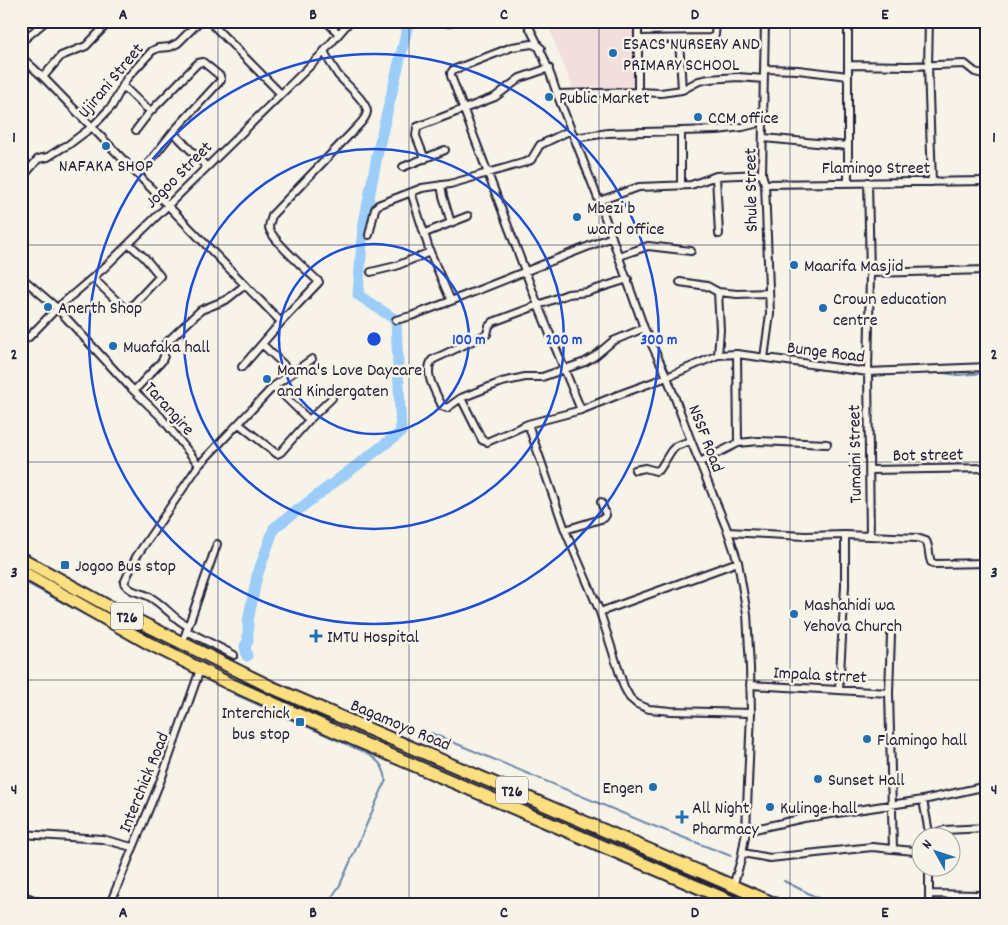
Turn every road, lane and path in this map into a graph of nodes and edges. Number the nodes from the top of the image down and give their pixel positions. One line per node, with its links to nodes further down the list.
1 (46, 21): 16 (street)
2 (110, 21): 26 (street)
3 (200, 21): 28 (street, Ujirani Street)
4 (209, 21): 31 (street)
5 (326, 21): 13 (street)
6 (350, 21): 13 (street, Jogoo Street)
7 (526, 21): 17 (street, NSSF Road)
8 (638, 21): 14 (street)
9 (716, 21): 15 (street)
10 (765, 21): 23 (street, Shule Street)
11 (848, 21): 20 (street)
12 (928, 21): 21 (street)
13 (339, 34): 18 (street, Jogoo Street)
14 (638, 39): 15 (street); 30 (street)
15 (679, 39): 29 (street)
16 (21, 42)
17 (541, 48): 22 (street, NSSF Road); 33 (street)
18 (324, 51): 31 (street, Jogoo Street); 89 (street)
19 (21, 57): 26 (street)
20 (849, 65): 21 (street); 25 (street)
21 (928, 66): 24 (street); 55 (street)
22 (549, 68): 32 (street, NSSF Road); 33 (street)
23 (765, 69): 25 (street); 27 (street, Shule Street)
24 (987, 75)
25 (848, 76): 43 (street)
26 (43, 77): 36 (street)
27 (764, 78): 29 (street); 34 (street, Shule Street)
28 (123, 86): 35 (street); 36 (street, Ujirani Street)
29 (682, 90): 30 (street)
30 (638, 92): 32 (street)
31 (281, 94): 46 (street, Jogoo Street)
32 (557, 94): 38 (street, NSSF Road)
33 (464, 108): 45 (street); 49 (street)
34 (764, 110): 39 (street); 42 (street, Shule Street)
35 (151, 111): 37 (street); 40 (street)
36 (92, 126): 51 (street); 53 (street, Ujirani Street)
37 (136, 130)
38 (571, 130): 41 (street, NSSF Road); 49 (street)
39 (681, 131): 41 (street); 60 (street)
40 (173, 132): 46 (street); 51 (street)
41 (574, 138): 62 (street, NSSF Road)
42 (764, 138): 43 (street); 50 (street, Shule Street)
43 (848, 146): 57 (street)
44 (445, 150): 45 (street)
45 (425, 158): 47 (street)
46 (207, 167): 63 (street, Jogoo Street)
47 (403, 167)
48 (21, 169): 53 (street)
49 (488, 174): 59 (street); 76 (street)
50 (762, 174): 52 (street); 58 (street, Shule Street)
51 (139, 175): 63 (street)
52 (716, 176): 60 (street); 67 (street)
53 (23, 177)
54 (868, 182): 55 (street, Flamingo Street); 57 (street, Flamingo Street); 77 (street, Tumaini Street)
55 (932, 182): 56 (street, Flamingo Street)
56 (987, 182)
57 (848, 183): 58 (street, Flamingo Street)
58 (765, 184): 84 (street, Shule Street)
59 (441, 185): 61 (street); 65 (street)
60 (681, 186): 62 (street)
61 (411, 192): 66 (street); 68 (street)
62 (599, 201): 69 (street, NSSF Road)
63 (167, 205): 70 (street, Jogoo Street); 82 (street)
64 (468, 216): 65 (street)
65 (451, 223): 66 (street)
66 (425, 233): 72 (street)
67 (719, 234)
68 (369, 235)
69 (612, 237): 73 (street, NSSF Road); 76 (street)
70 (129, 244): 79 (street, Jogoo Street); 79 (street)
71 (691, 251): 73 (street)
72 (430, 252): 75 (street); 85 (street)
73 (618, 256): 80 (street, NSSF Road)
74 (987, 270): 77 (street)
75 (371, 272)
76 (525, 272): 85 (street); 86 (street)
77 (870, 273): 100 (street, Tumaini Street)
78 (21, 277): 87 (street, Tarangire)
79 (93, 278): 87 (street, Jogoo Street)
80 (628, 279): 86 (street); 90 (street, NSSF Road)
81 (680, 282): 83 (street)
82 (246, 285): 89 (street); 104 (street)
83 (718, 292): 84 (street); 93 (street)
84 (769, 293): 95 (street, Shule Street)
85 (450, 301): 88 (street)
86 (538, 305): 99 (street); 106 (street)
87 (58, 308): 91 (street, Jogoo Street); 104 (street, Tarangire)
88 (396, 320)
89 (281, 322): 92 (street)
90 (644, 328): 99 (street); 102 (street, NSSF Road)
91 (21, 342)
92 (262, 344): 97 (street); 101 (street)
93 (718, 354): 94 (street, Bunge Road); 102 (street, Bunge Road)
94 (737, 354): 95 (street, Bunge Road); 112 (street)
95 (764, 358): 100 (street, Bunge Road)
96 (312, 359): 101 (street)
97 (242, 367)
98 (987, 367): 100 (street, Bunge Road)
99 (564, 370): 106 (street); 107 (street)
100 (868, 372): 118 (street, Tumaini Street)
101 (289, 375): 103 (street)
102 (667, 377): 107 (street, Bunge Road); 111 (street, NSSF Road)
103 (274, 386): 108 (street); 109 (street)
104 (134, 391): 115 (street, Tarangire)
105 (332, 398): 108 (street)
106 (461, 398): 110 (street, Bunge Road)
107 (581, 410): 110 (street, Bunge Road)
108 (309, 420): 109 (street)
109 (239, 424): 115 (street)
110 (528, 424): 120 (street)
111 (691, 441): 114 (street, NSSF Road); 117 (street)
112 (738, 443): 113 (street); 114 (street)
113 (827, 444)
114 (700, 462): 121 (street, NSSF Road)
115 (199, 465): 130 (street)
116 (987, 468): 118 (street, Bot street)
117 (635, 470)
118 (870, 470): 123 (street, Tumaini Street)
119 (602, 502): 120 (street)
120 (565, 530): 129 (street)
121 (728, 532): 122 (street); 126 (street, NSSF Road)
122 (845, 535): 123 (street); 136 (street)
123 (870, 536): 127 (street)
124 (217, 544): 130 (street)
125 (21, 558): 132 (highway, Bagamoyo Road / T26)
126 (738, 562): 129 (street); 135 (street, NSSF Road)
127 (987, 563)
128 (21, 571): 134 (highway, Bagamoyo Road / T26)
129 (600, 612): 138 (street)
130 (187, 629): 132 (street); 133 (street)
131 (891, 635): 137 (street)
132 (182, 644): 152 (highway, Bagamoyo Road / T26)
133 (234, 655)
134 (200, 670): 147 (street, Interchick Road); 157 (highway, Bagamoyo Road / T26)
135 (750, 686): 136 (street, Impala strret); 138 (street, NSSF Road)
136 (839, 690): 137 (street, Impala strret)
137 (889, 693): 141 (street)
138 (751, 713): 145 (street, NSSF Road)
139 (987, 786): 140 (street)
140 (923, 800): 141 (street); 142 (street)
141 (891, 804): 145 (street); 148 (street)
142 (929, 828)
143 (987, 828): 144 (street)
144 (960, 829)
145 (746, 831): 150 (street, NSSF Road)
146 (21, 834): 147 (street)
147 (132, 847): 156 (street, Interchick Road)
148 (893, 849): 149 (street); 150 (street)
149 (910, 851)
150 (743, 853): 152 (street, NSSF Road)
151 (929, 878): 153 (street)
152 (733, 886): 158 (highway, Bagamoyo Road / T26)
153 (930, 894): 159 (street); 160 (street)
154 (21, 896): 155 (street)
155 (44, 904)
156 (110, 904)
157 (737, 904)
158 (775, 904)
159 (929, 904)
160 (986, 904)

